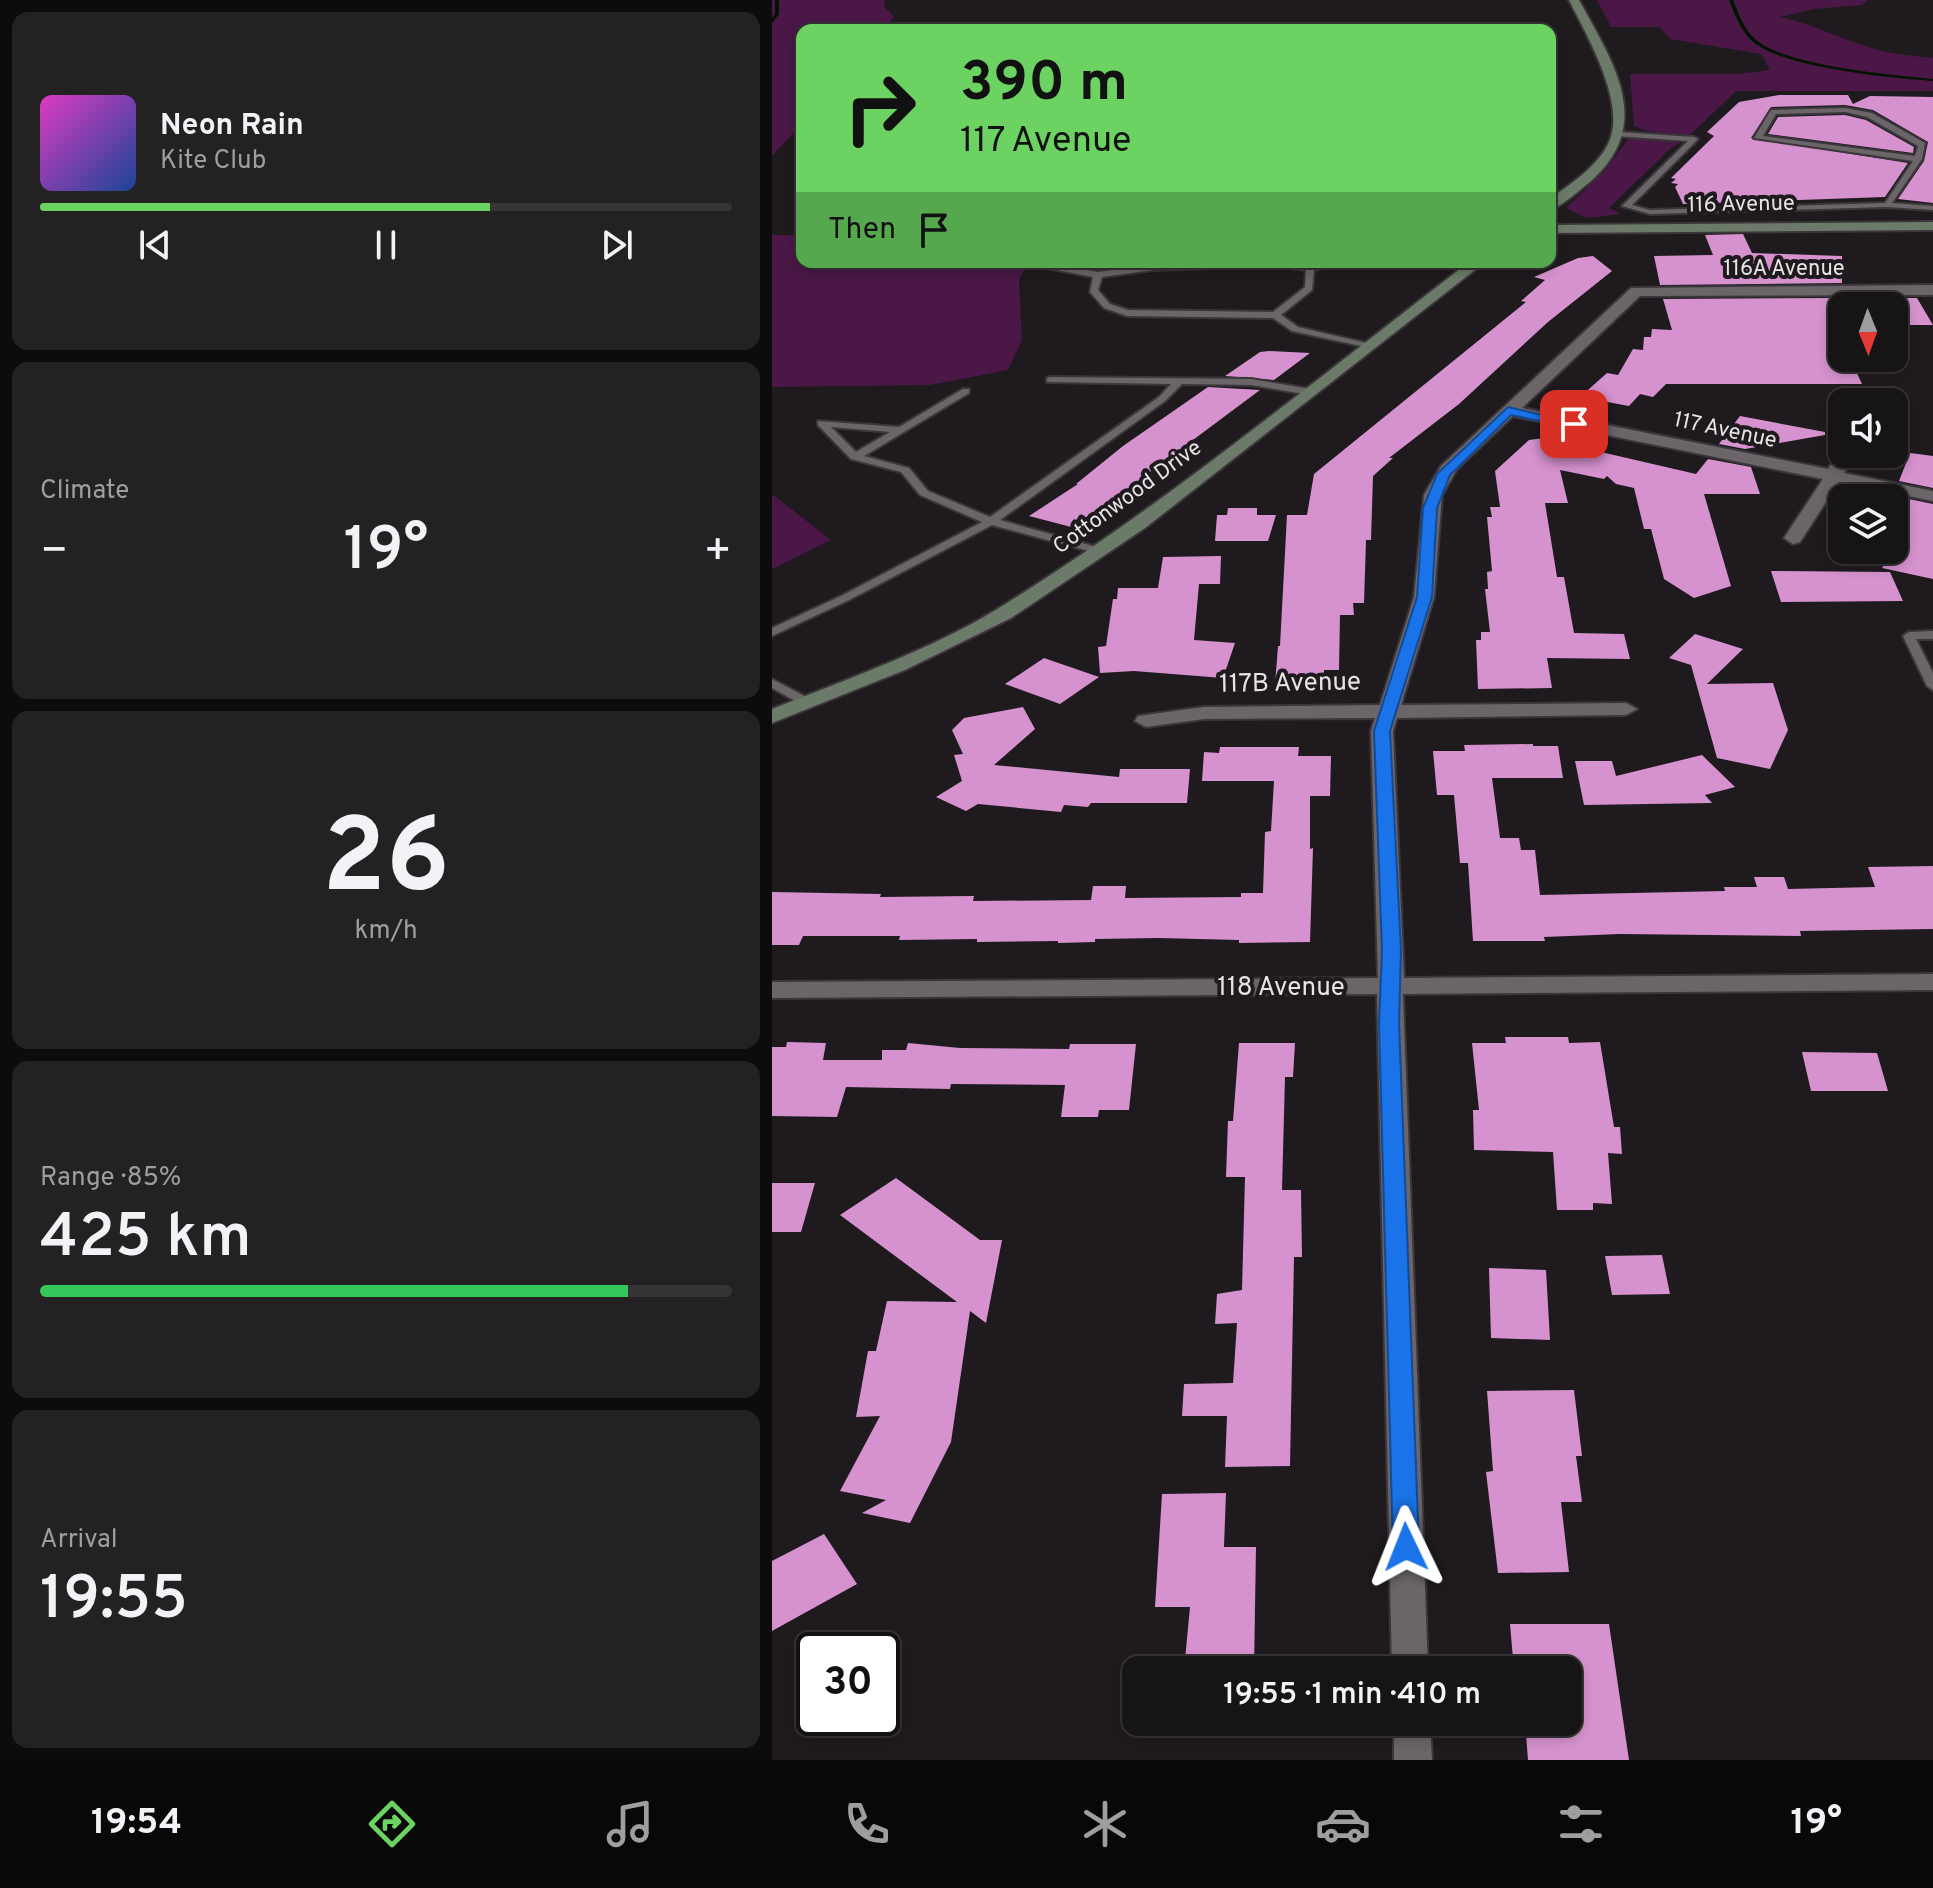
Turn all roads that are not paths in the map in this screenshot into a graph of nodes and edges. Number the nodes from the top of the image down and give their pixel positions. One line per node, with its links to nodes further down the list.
1 (1574, 0): 2 (street)
2 (1619, 134): 4 (street); 5 (lane)
3 (1918, 159): 3 (lane); 5 (lane)
4 (1556, 201)
5 (1887, 205): 6 (lane); 7 (lane)
6 (1933, 208)
7 (1897, 226): 8 (street, 116 Avenue); 9 (street, 116 Avenue)
8 (1933, 226)
9 (1556, 229)
10 (1062, 268): 14 (lane)
11 (1146, 268): 14 (lane)
12 (1310, 268): 16 (lane)
13 (1470, 268): 17 (street, Cottonwood Drive)
14 (1098, 275): 16 (lane)
15 (1933, 290): 22 (street, 116A Avenue)
16 (1275, 315): 17 (lane)
17 (1370, 345): 21 (street, Cottonwood Drive)
18 (1050, 380): 19 (lane)
19 (1178, 383): 21 (lane); 28 (lane)
20 (966, 391): 23 (lane)
21 (1310, 392): 30 (street, Cottonwood Drive)
22 (1508, 410): 26 (street, 117 Avenue); 37 (street)
23 (900, 430): 24 (lane); 24 (lane)
24 (855, 457): 28 (lane)
25 (1838, 468): 26 (street)
26 (1833, 477): 27 (street, 117 Avenue); 29 (street)
27 (1933, 496)
28 (991, 521): 30 (lane); 31 (lane)
29 (1793, 538)
30 (1100, 551): 35 (street, Cottonwood Drive)
31 (772, 632)
32 (1933, 635): 34 (lane)
33 (772, 683): 35 (lane)
34 (1933, 686)
35 (808, 703): 38 (street, Cottonwood Drive)
36 (1626, 709): 37 (street, 117B Avenue)
37 (1387, 711): 39 (street, 117B Avenue); 41 (street)
38 (772, 717)
39 (1146, 721)
40 (1933, 982): 41 (street, 118 Avenue)
41 (1390, 987): 42 (street, 118 Avenue); 43 (street)
42 (772, 990)
43 (1410, 1656)
44 (1412, 1736): 45 (street)
45 (1413, 1760)

